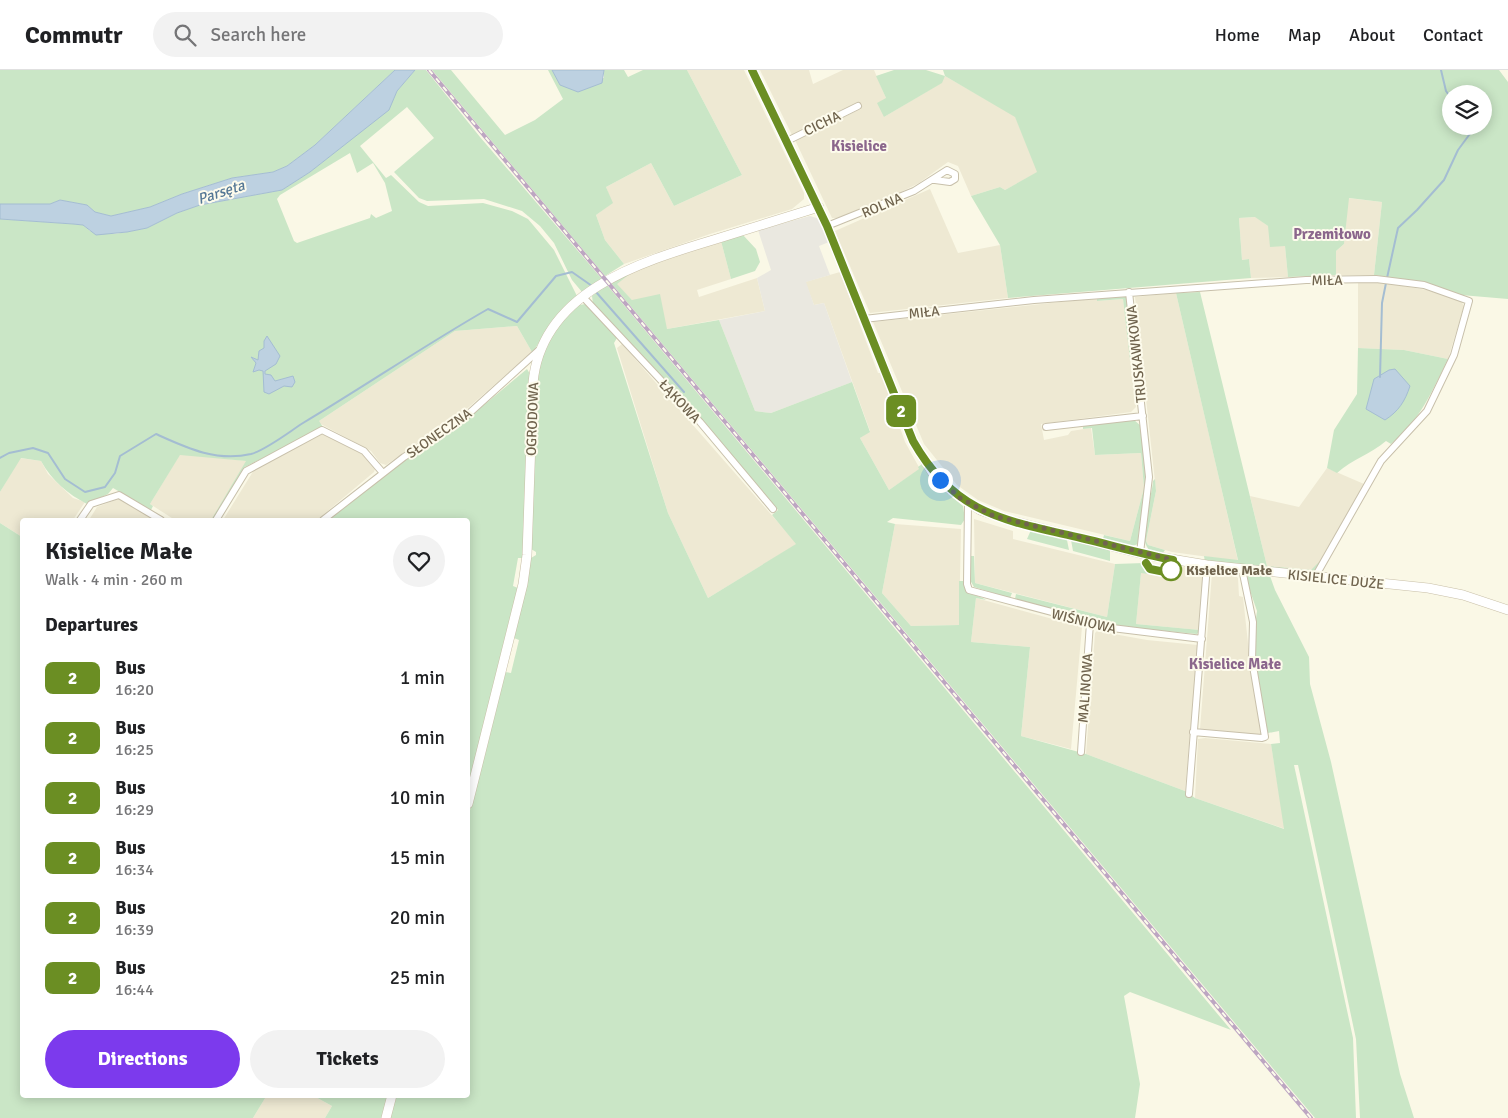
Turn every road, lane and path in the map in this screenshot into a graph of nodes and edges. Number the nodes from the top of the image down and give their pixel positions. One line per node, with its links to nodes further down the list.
1 (752, 70): 3 (street, KISIELICE DUŻE)
2 (858, 106): 3 (street, CICHA)
3 (787, 141): 5 (street, KISIELICE DUŻE)
4 (935, 180): 6 (street, ROLNA)
5 (819, 207): 6 (street, KISIELICE DUŻE); 8 (street, OGRODOWA)
6 (827, 226): 9 (street, KISIELICE DUŻE)
7 (1129, 292): 9 (street, MIŁA); 11 (street, TRUSKAWKOWA); 23 (street, MIŁA)
8 (583, 297): 10 (street, OGRODOWA); 15 (street, ŁĄKOWA)
9 (864, 319): 14 (street, KISIELICE DUŻE)
10 (538, 351): 13 (street, SŁONECZNA); 30 (street, OGRODOWA)
11 (1143, 416): 12 (street, TRUSKAWKOWA); 20 (street, TRUSKAWKOWA)
12 (1046, 427)
13 (383, 473): 18 (street); 19 (street, SŁONECZNA)
14 (968, 503): 20 (street, KISIELICE DUŻE); 25 (street, WIŚNIOWA)
15 (773, 509)
16 (81, 518): 17 (street)
17 (158, 518)
18 (217, 518)
19 (326, 518)
20 (1140, 553): 21 (street, KISIELICE DUŻE)
21 (1207, 565): 22 (street, KISIELICE DUŻE); 26 (street)
22 (1242, 569): 23 (street, KISIELICE DUŻE); 27 (street)
23 (1315, 577): 24 (street, KISIELICE DUŻE)
24 (1508, 610)
25 (1090, 623): 26 (street, WIŚNIOWA); 28 (street, MALINOWA)
26 (1202, 639): 27 (street)
27 (1194, 732): 29 (street)
28 (1080, 752)
29 (1189, 794)
30 (470, 796)
31 (391, 1098): 32 (street)
32 (386, 1118)

